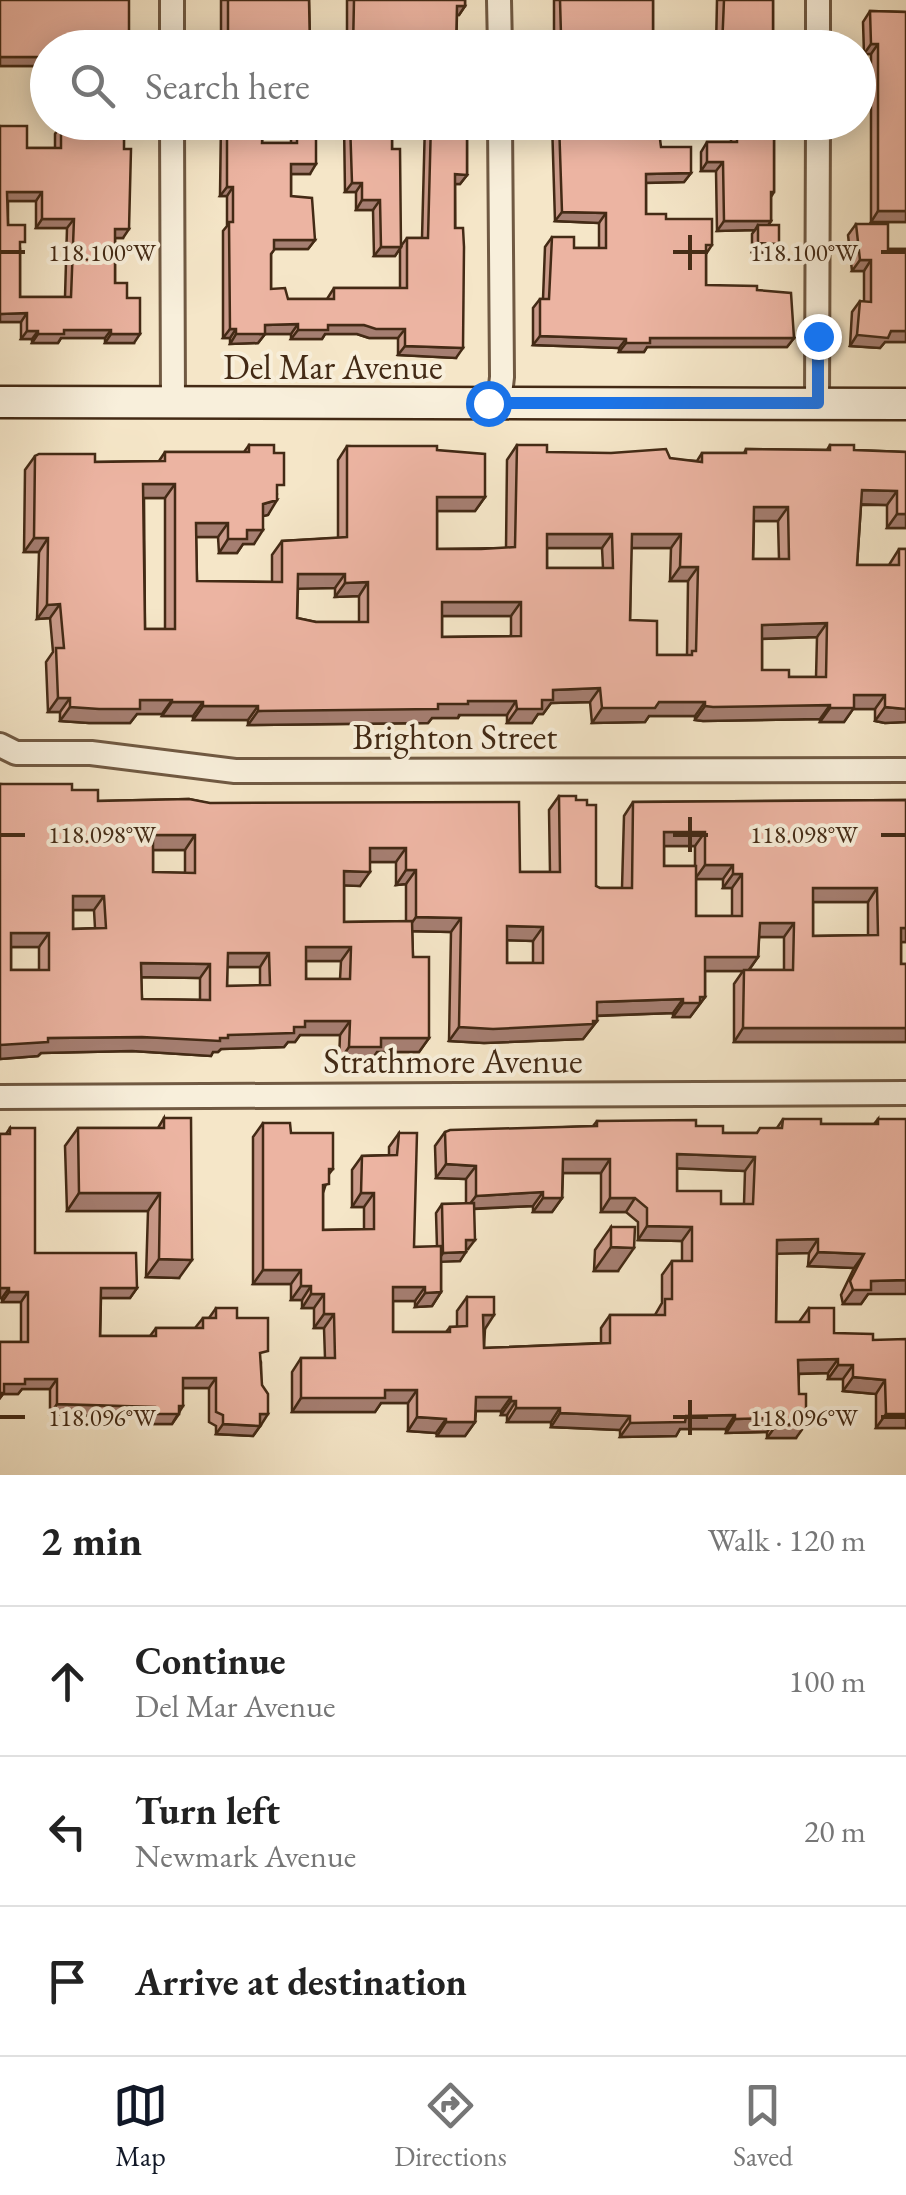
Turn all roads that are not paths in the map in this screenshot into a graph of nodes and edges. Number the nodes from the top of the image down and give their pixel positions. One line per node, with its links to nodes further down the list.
1 (172, 0): 4 (street)
2 (500, 0): 5 (street)
3 (818, 0): 6 (street)
4 (172, 30)
5 (500, 30)
6 (818, 30)
7 (172, 140): 13 (street)
8 (500, 140): 11 (street)
9 (818, 140): 12 (street)
10 (0, 402): 13 (main road, Del Mar Avenue)
11 (499, 403): 12 (main road, Del Mar Avenue); 13 (main road, Del Mar Avenue)
12 (818, 403): 14 (main road, Del Mar Avenue)
13 (174, 404)
14 (906, 404)
15 (3, 748): 16 (street, Brighton Street)
16 (906, 770)
17 (906, 1093): 18 (street, Strathmore Avenue)
18 (0, 1096)

